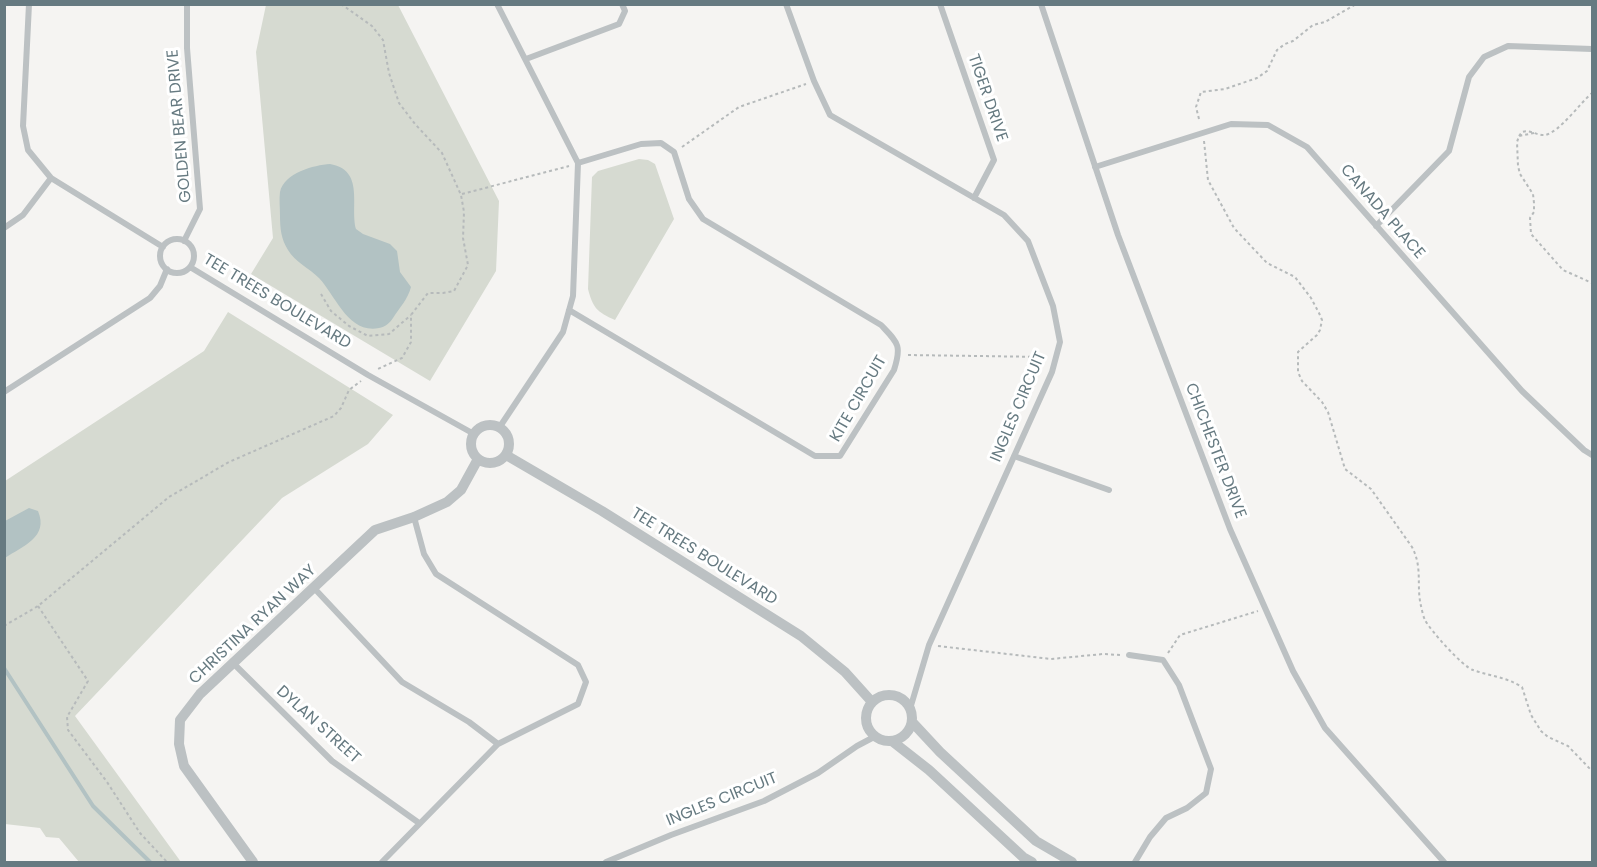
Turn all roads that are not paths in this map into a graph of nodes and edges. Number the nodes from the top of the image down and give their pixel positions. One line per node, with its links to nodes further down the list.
1 (29, 4): 12 (street)
2 (187, 4): 16 (street, GOLDEN BEAR DRIVE)
3 (497, 4): 9 (street)
4 (622, 4): 9 (street)
5 (786, 4): 13 (street, INGLES CIRCUIT)
6 (940, 4): 13 (street, TIGER DRIVE)
7 (1041, 4): 11 (street, CHICHESTER DRIVE)
8 (1593, 49): 14 (street)
9 (526, 58): 10 (street)
10 (578, 163): 20 (street); 20 (street, KITE CIRCUIT)
11 (1095, 167): 14 (street, CANADA PLACE); 47 (street, CHICHESTER DRIVE)
12 (51, 178): 15 (street); 17 (street)
13 (974, 198): 26 (street, INGLES CIRCUIT)
14 (1376, 226): 25 (street, CANADA PLACE)
15 (4, 228)
16 (184, 241): 17 (street); 18 (street)
17 (163, 247): 19 (street)
18 (190, 267): 19 (street); 23 (street, TEE TREES BOULEVARD)
19 (167, 269): 21 (street)
20 (569, 310): 22 (street)
21 (4, 392)
22 (499, 428): 23 (street); 24 (street)
23 (474, 434): 27 (street)
24 (506, 455): 27 (street); 33 (street, TEE TREES BOULEVARD)
25 (1593, 455)
26 (1014, 456): 28 (street); 34 (street, INGLES CIRCUIT)
27 (478, 459): 29 (street, CHRISTINA RYAN WAY)
28 (1109, 490)
29 (414, 517): 30 (street, CHRISTINA RYAN WAY); 38 (street)
30 (314, 588): 32 (street, CHRISTINA RYAN WAY); 38 (street)
31 (1129, 655): 46 (street)
32 (233, 663): 39 (street, DYLAN STREET); 41 (street, CHRISTINA RYAN WAY)
33 (872, 702): 34 (street); 36 (street)
34 (910, 709): 35 (street)
35 (913, 723): 37 (street); 45 (street)
36 (874, 737): 37 (street); 40 (street, INGLES CIRCUIT)
37 (892, 741): 44 (street)
38 (498, 744): 39 (street)
39 (419, 824): 42 (street)
40 (623, 859): 43 (street, INGLES CIRCUIT)
41 (254, 862)
42 (382, 862)
43 (606, 862)
44 (1032, 862)
45 (1072, 862)
46 (1135, 862)
47 (1444, 862)

